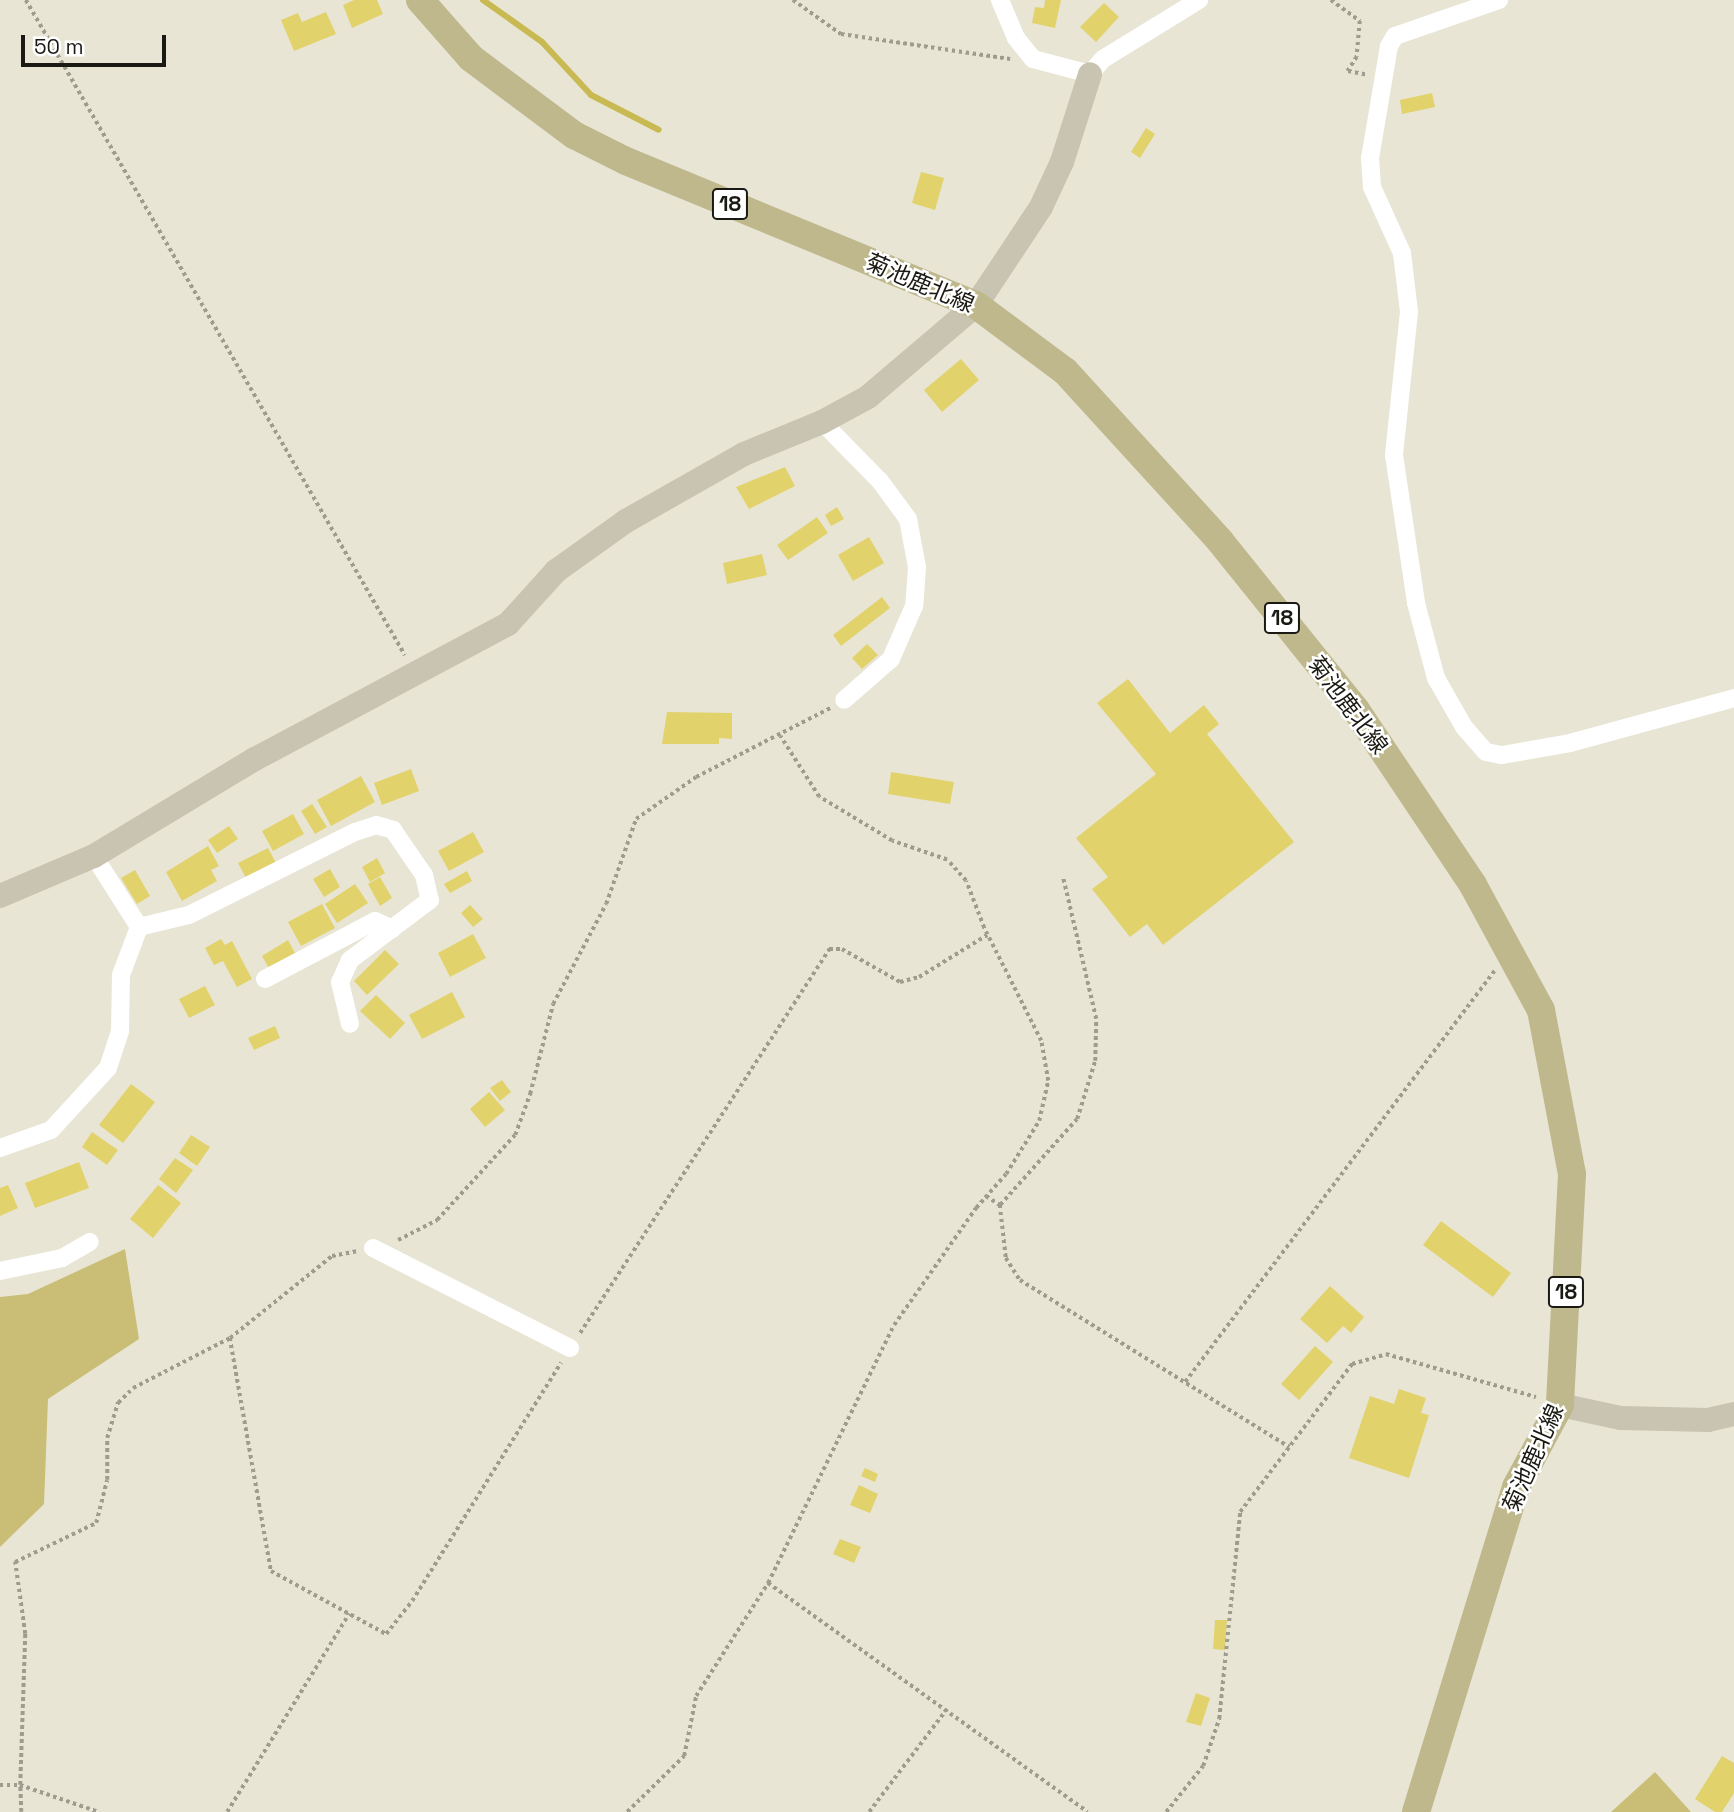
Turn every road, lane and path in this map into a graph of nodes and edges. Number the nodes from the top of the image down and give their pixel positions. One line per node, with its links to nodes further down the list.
1 (26, 0): 13 (path)
2 (420, 0): 11 (main road, 菊池鹿北線 / 18)
3 (793, 0): 8 (path)
4 (1000, 0): 8 (street)
5 (1199, 0): 9 (street)
6 (1331, 0): 10 (path)
7 (1499, 0): 10 (street)
8 (1033, 59): 9 (street)
9 (1090, 74): 11 (street)
10 (1383, 78): 14 (street)
11 (976, 305): 12 (street); 23 (main road, 菊池鹿北線 / 18)
12 (822, 422): 13 (street); 15 (street)
13 (416, 675): 17 (street)
14 (1734, 698)
15 (844, 700): 16 (path)
16 (780, 736): 22 (path); 30 (path)
17 (94, 856): 19 (street); 20 (street)
18 (1063, 878): 28 (path)
19 (0, 896)
20 (139, 928): 21 (street); 26 (street)
21 (392, 929): 24 (street); 25 (street)
22 (987, 935): 27 (path); 33 (path)
23 (1513, 958): 34 (path); 35 (main road, 菊池鹿北線 / 18)
24 (265, 979)
25 (351, 1024)
26 (0, 1147)
27 (986, 1196): 28 (path); 38 (path)
28 (1000, 1205): 34 (path)
29 (90, 1242): 31 (street)
30 (373, 1248): 32 (path); 33 (street)
31 (0, 1271)
32 (229, 1338): 39 (path); 42 (path)
33 (570, 1348): 39 (path)
34 (1185, 1382): 37 (path)
35 (1560, 1405): 36 (street); 37 (path); 50 (main road, 菊池鹿北線 / 18)
36 (1734, 1414)
37 (1289, 1447): 49 (path)
38 (768, 1583): 40 (path); 46 (path)
39 (349, 1614): 45 (path)
40 (947, 1709): 47 (path); 48 (path)
41 (0, 1784): 42 (path)
42 (20, 1785): 43 (path); 44 (path)
43 (22, 1812)
44 (99, 1812)
45 (227, 1812)
46 (627, 1812)
47 (869, 1812)
48 (1088, 1812)
49 (1166, 1812)
50 (1416, 1812)

